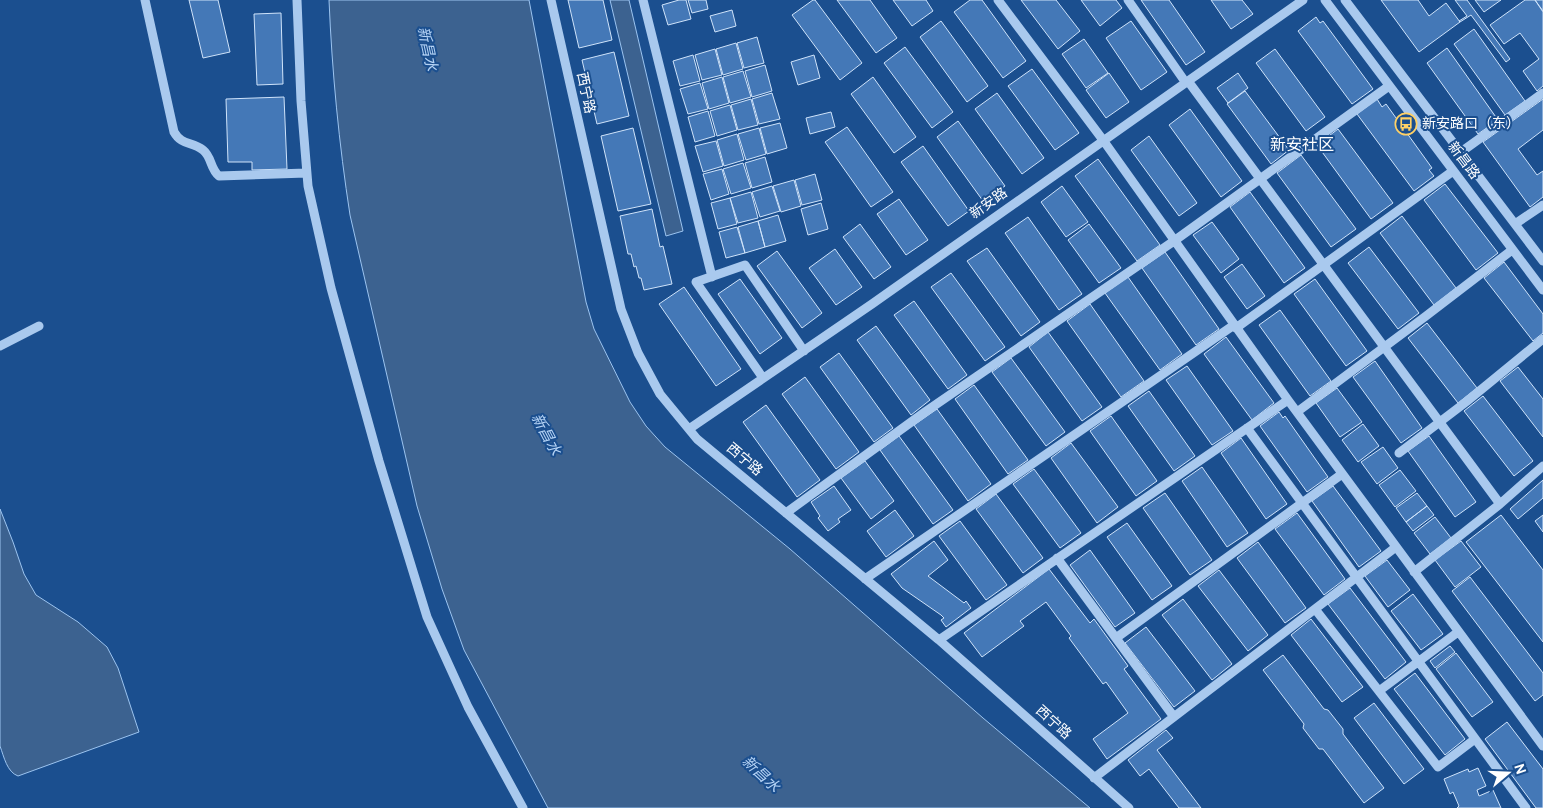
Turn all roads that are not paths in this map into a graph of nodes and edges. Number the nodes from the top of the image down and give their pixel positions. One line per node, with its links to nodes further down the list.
1 (145, 0): 16 (street)
2 (297, 0): 16 (street)
3 (551, 0): 37 (street, 西宁路)
4 (643, 0): 24 (street)
5 (998, 0): 13 (street)
6 (1128, 0): 10 (street)
7 (1304, 0): 10 (street, 新安路)
8 (1325, 0): 11 (street, 新昌路)
9 (1344, 0): 14 (street, 新昌路)
10 (1187, 82): 13 (street, 新安路); 17 (street)
11 (1388, 86): 15 (street, 新昌路); 17 (street)
12 (1543, 93): 14 (street)
13 (1103, 140): 20 (street); 31 (street, 新安路)
14 (1461, 152): 19 (street, 新昌路)
15 (1453, 171): 21 (street, 新昌路); 23 (street)
16 (306, 173): 59 (street)
17 (1259, 178): 20 (street); 23 (street)
18 (1543, 205): 19 (street)
19 (1515, 224): 22 (street, 新昌路)
20 (1174, 241): 27 (street); 43 (street)
21 (1512, 250): 25 (street, 新昌路); 30 (street)
22 (1543, 261)
23 (1323, 265): 27 (street); 30 (street)
24 (712, 277): 31 (street); 32 (street)
25 (1543, 290)
26 (39, 326): 29 (street)
27 (1235, 326): 33 (street); 48 (street)
28 (1543, 339): 35 (street)
29 (0, 346)
30 (1384, 347): 34 (street); 35 (street)
31 (804, 351): 32 (street, 新安路)
32 (762, 378): 37 (street, 新安路)
33 (1288, 400): 34 (street); 36 (street)
34 (1297, 412): 40 (street)
35 (1439, 422): 38 (street); 42 (street)
36 (1246, 428): 41 (street); 45 (street)
37 (689, 429): 43 (street, 西宁路)
38 (1399, 453)
39 (1543, 466): 42 (street)
40 (1342, 474): 41 (street); 44 (street)
41 (1301, 504): 47 (street); 51 (street)
42 (1500, 504): 46 (street)
43 (786, 513): 48 (street, 西宁路)
44 (1396, 547): 46 (street); 47 (street)
45 (1056, 558): 51 (street); 52 (street)
46 (1414, 572): 50 (street)
47 (1355, 578): 49 (street); 53 (street)
48 (865, 579): 52 (street, 西宁路)
49 (1315, 608): 54 (street); 55 (street)
50 (1458, 632): 53 (street); 57 (street)
51 (1116, 638): 55 (street)
52 (939, 640): 58 (street, 西宁路)
53 (1418, 662): 54 (street); 56 (street)
54 (1379, 691): 56 (street)
55 (1174, 717): 58 (street)
56 (1475, 738): 61 (street)
57 (1543, 746)
58 (1094, 778): 60 (street, 西宁路)
59 (523, 808)
60 (1129, 808)
61 (1526, 808)

